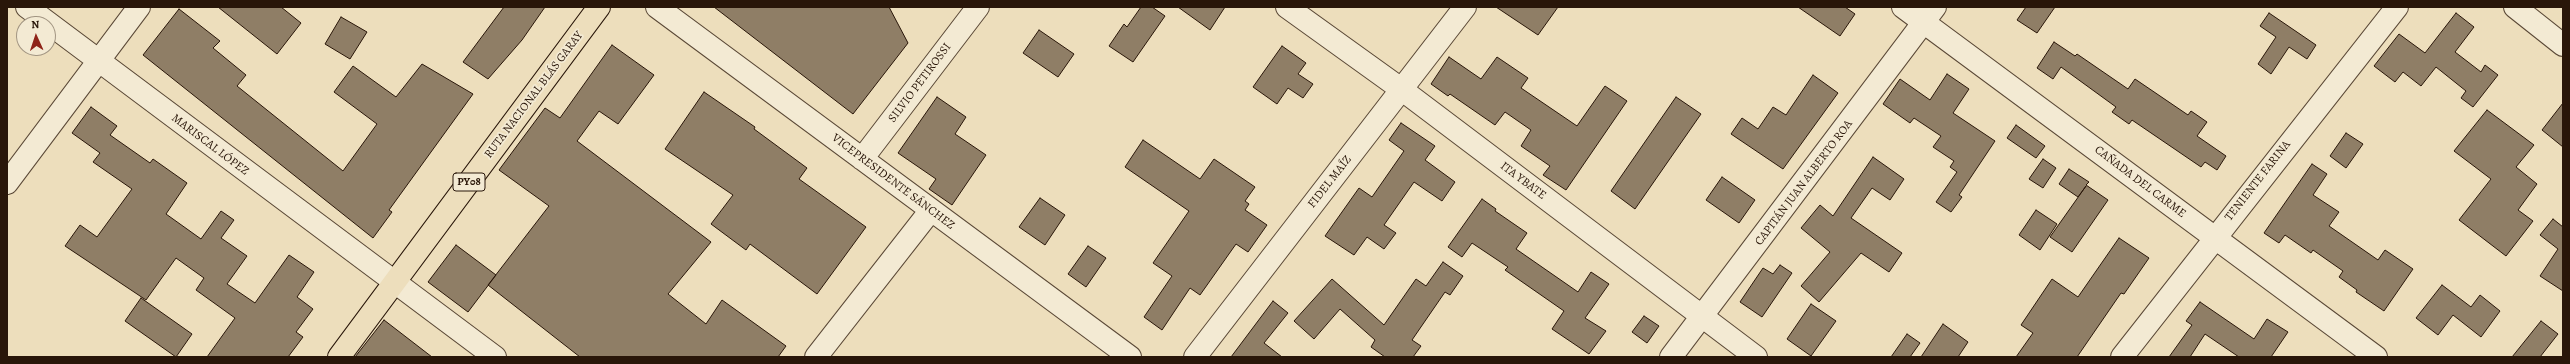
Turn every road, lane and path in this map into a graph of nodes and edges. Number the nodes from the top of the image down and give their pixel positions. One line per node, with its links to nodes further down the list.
1 (27, 7): 13 (street, MARISCAL LÓPEZ)
2 (139, 7): 13 (street)
3 (599, 7): 19 (highway, RUTA NACIONAL BLÁS GARAY / PY08)
4 (978, 7): 15 (street, SILVIO PETIROSSI)
5 (1287, 7): 14 (street, ITA YBATE)
6 (1465, 7): 14 (street, FIDEL MAÍZ)
7 (1903, 7): 11 (street, CAÑADA DEL CARME)
8 (2396, 7): 18 (street, TENIENTE FARINA)
9 (2515, 7): 12 (street)
10 (666, 9): 15 (street, VICEPRESIDENTE SÁNCHEZ)
11 (1929, 14): 18 (street, CAÑADA DEL CARME); 20 (street, CAPITÁN JUAN ALBERTO ROA)
12 (2563, 45)
13 (99, 61): 16 (street); 19 (street, MARISCAL LÓPEZ)
14 (1401, 89): 20 (street, ITA YBATE); 25 (street, FIDEL MAÍZ)
15 (862, 159): 17 (street, VICEPRESIDENTE SÁNCHEZ)
16 (7, 183)
17 (931, 210): 23 (street); 24 (street, VICEPRESIDENTE SÁNCHEZ)
18 (2214, 237): 28 (street, TENIENTE FARINA); 29 (street, CAÑADA DEL CARME)
19 (394, 283): 21 (highway, RUTA NACIONAL BLÁS GARAY / PY08); 22 (street, MARISCAL LÓPEZ)
20 (1704, 317): 26 (street, CAPITÁN JUAN ALBERTO ROA); 27 (street, ITA YBATE)
21 (339, 357)
22 (495, 357)
23 (816, 357)
24 (1130, 357)
25 (1195, 357)
26 (1671, 357)
27 (1756, 357)
28 (2122, 357)
29 (2376, 357)

